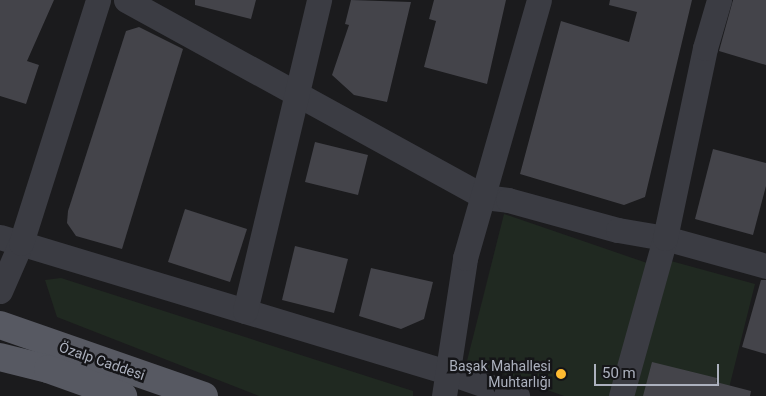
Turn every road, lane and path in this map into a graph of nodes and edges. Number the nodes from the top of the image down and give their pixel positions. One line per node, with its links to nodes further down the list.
1 (98, 0): 9 (street)
2 (126, 0): 6 (street)
3 (319, 0): 6 (street)
4 (539, 0): 7 (street)
5 (718, 0): 8 (street)
6 (296, 91): 7 (street); 12 (street)
7 (484, 198): 8 (street); 15 (street)
8 (665, 238): 10 (street); 19 (street)
9 (10, 240): 11 (street); 12 (street)
10 (766, 266)
11 (0, 291)
12 (245, 311): 15 (street)
13 (0, 325): 17 (main road, Özalp Caddesi)
14 (0, 357): 16 (main road, Özalp Caddesi)
15 (448, 384): 18 (street)
16 (123, 396)
17 (204, 396)
18 (517, 396)
19 (621, 396)

